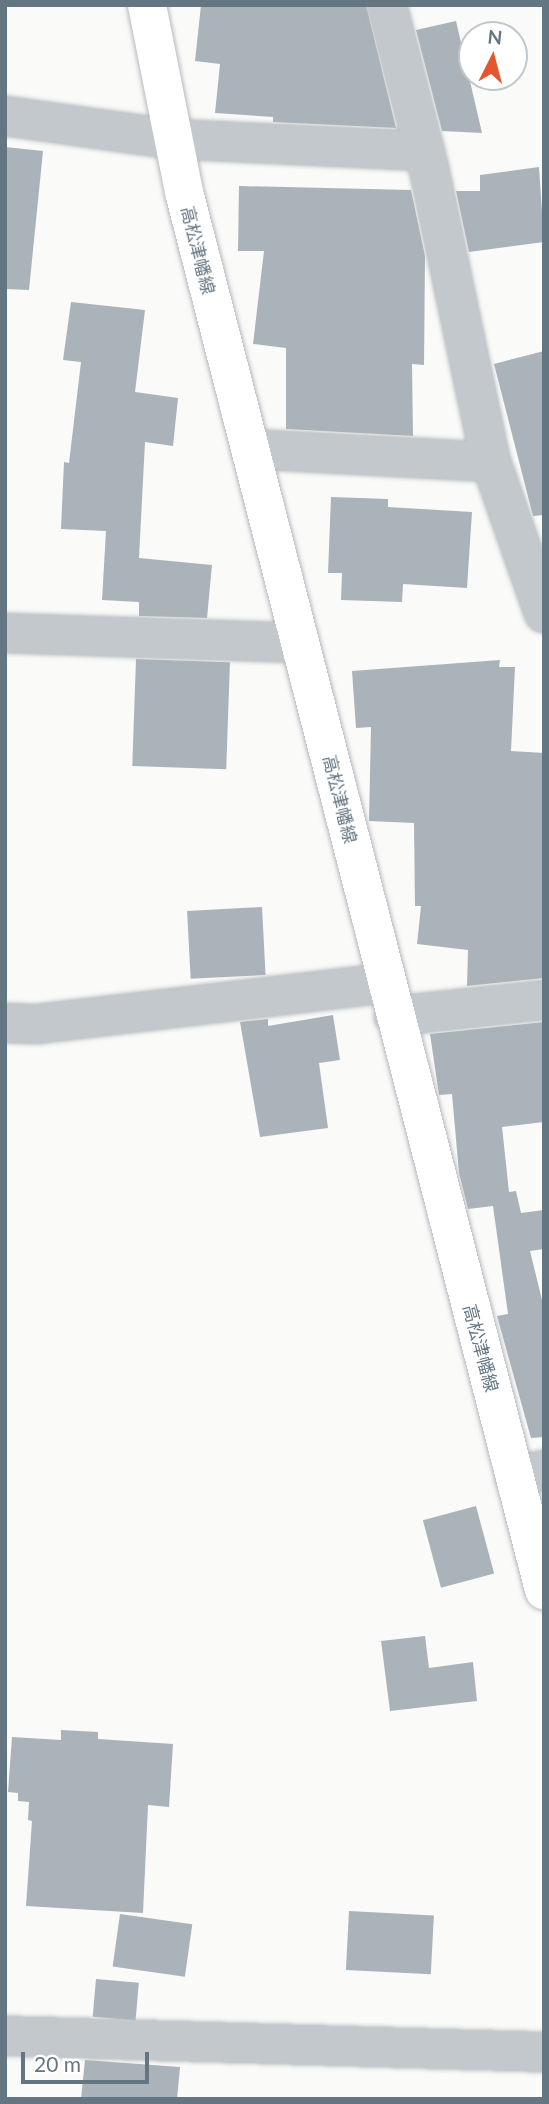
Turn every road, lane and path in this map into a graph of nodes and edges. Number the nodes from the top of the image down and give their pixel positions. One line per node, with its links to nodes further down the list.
1 (147, 5): 4 (main road, 高松津幡線)
2 (387, 5): 5 (street)
3 (5, 116): 4 (street)
4 (172, 139): 5 (street); 6 (main road, 高松津幡線)
5 (425, 151): 7 (street)
6 (250, 449): 7 (street); 10 (main road, 高松津幡線)
7 (491, 462): 8 (street)
8 (544, 613)
9 (5, 633): 10 (street)
10 (300, 643): 11 (main road, 高松津幡線)
11 (391, 1000): 12 (street); 13 (street); 14 (main road, 高松津幡線)
12 (544, 1000)
13 (5, 1023)
14 (529, 1473): 15 (main road, 高松津幡線)
15 (544, 1590)
16 (5, 2036): 17 (street)
17 (544, 2052)

